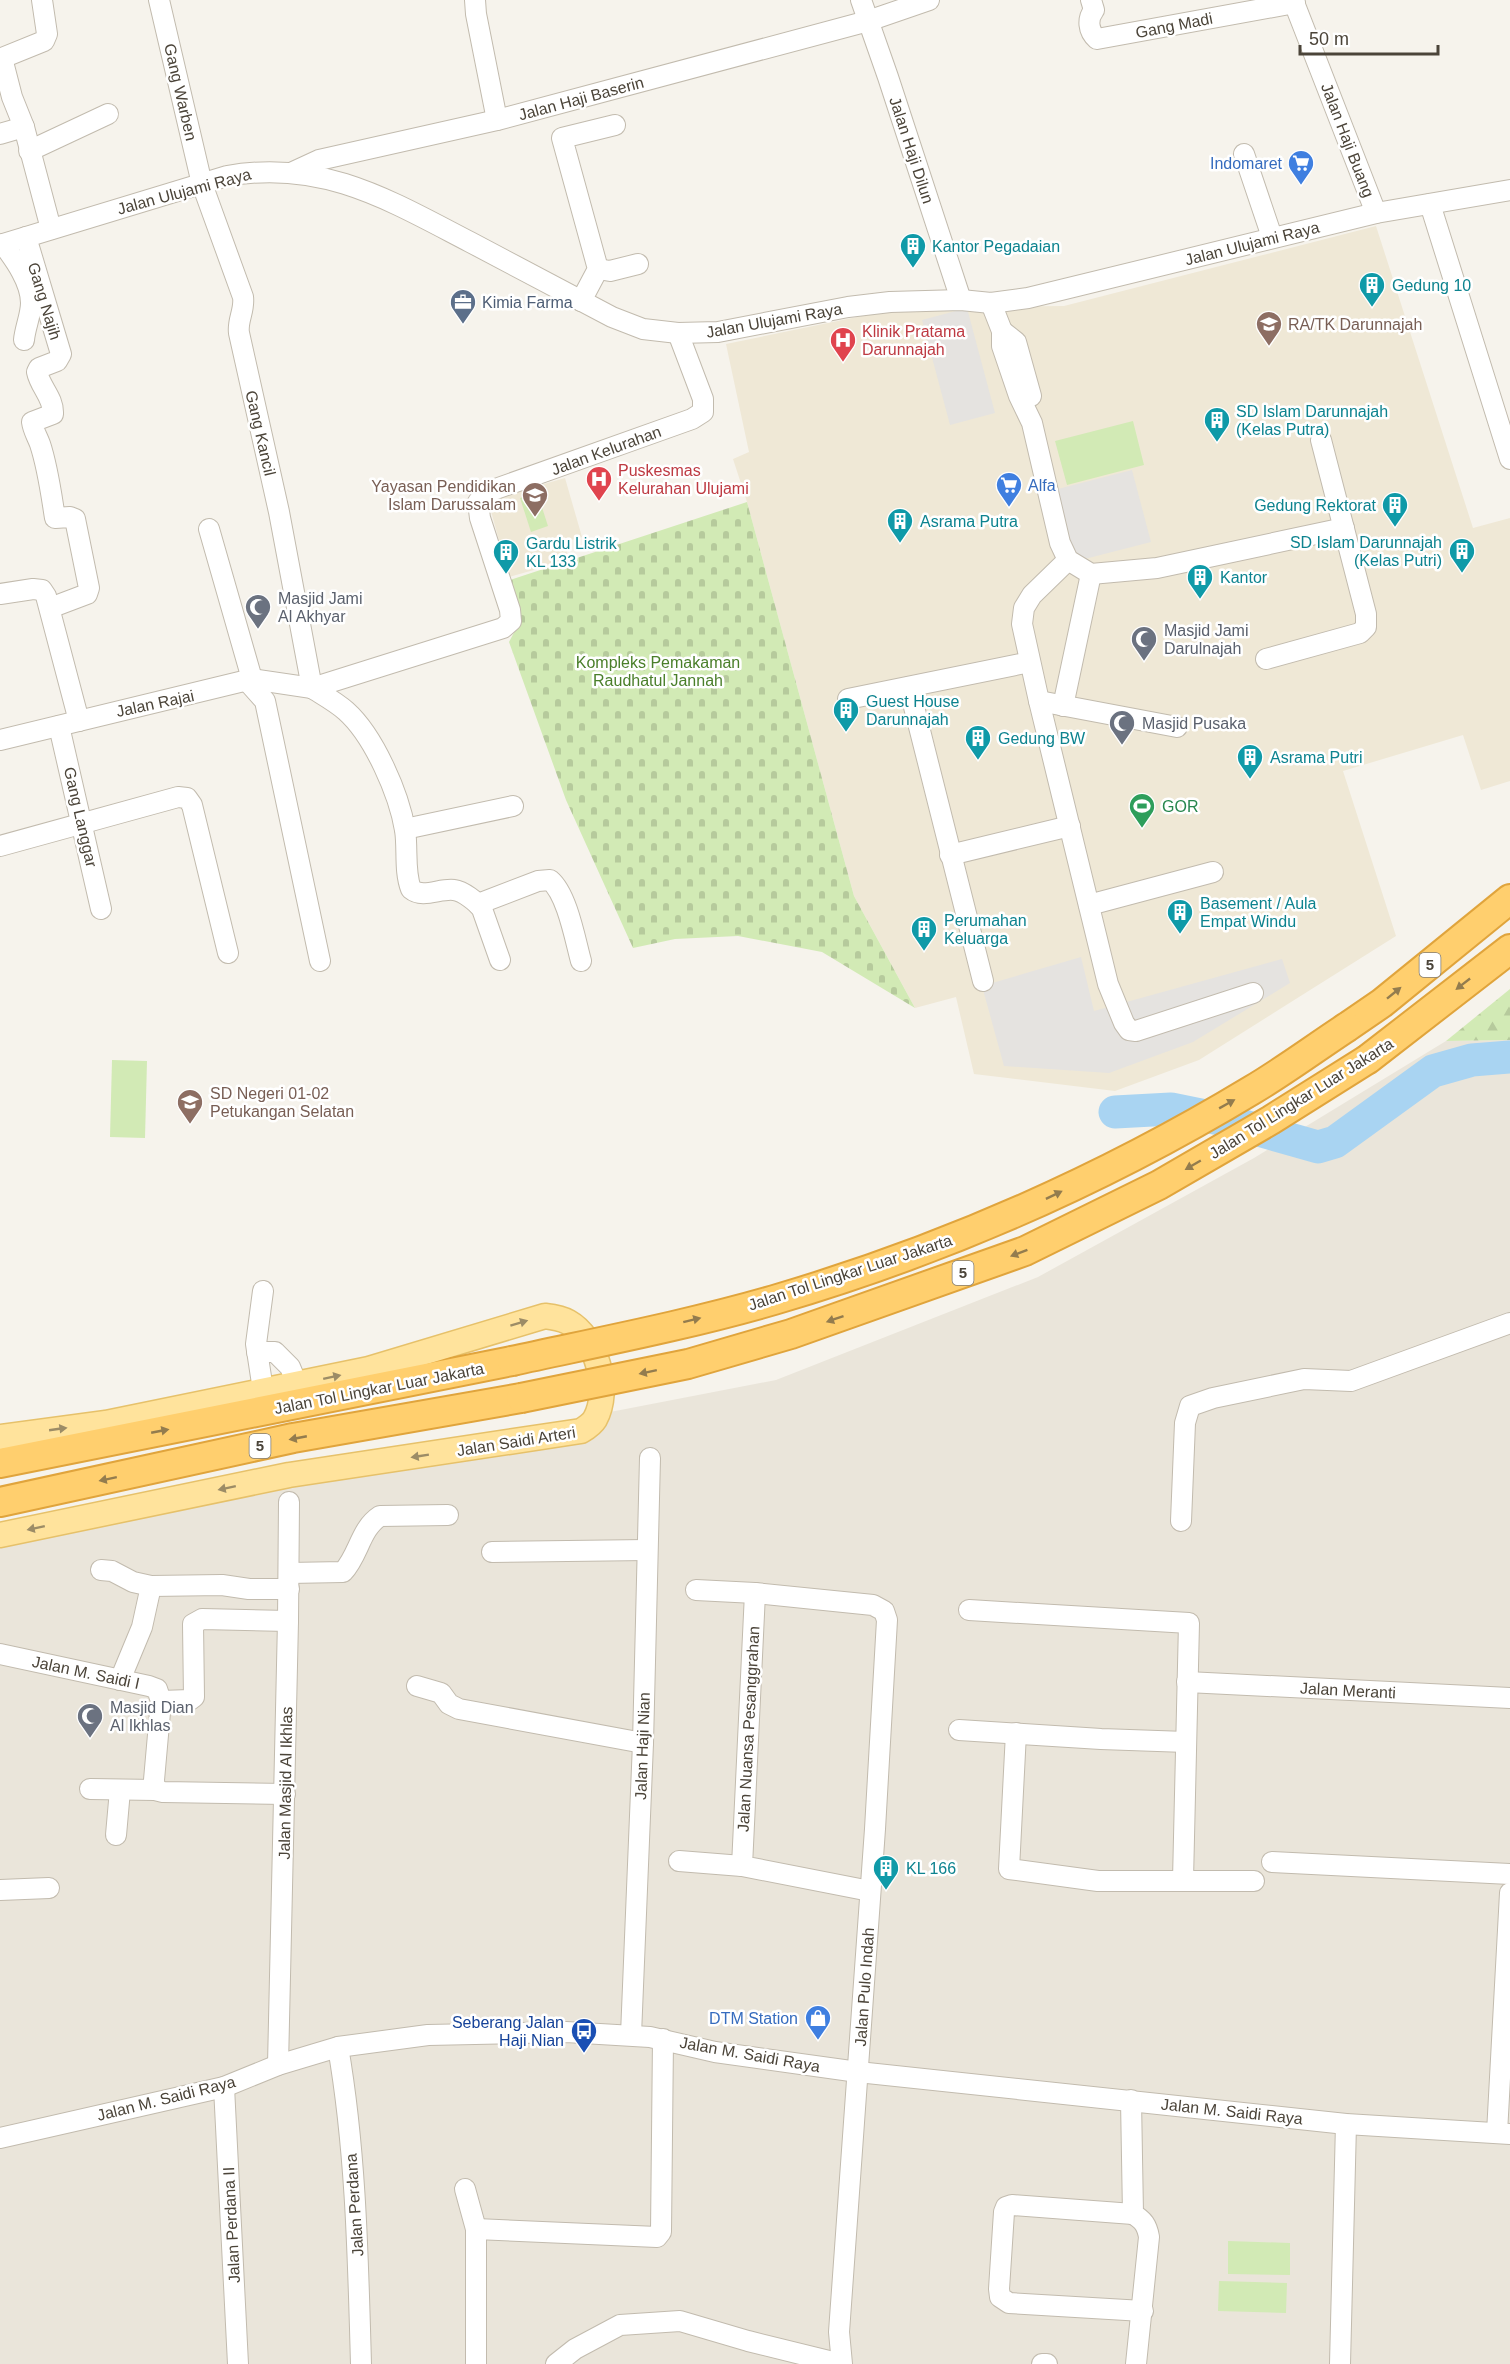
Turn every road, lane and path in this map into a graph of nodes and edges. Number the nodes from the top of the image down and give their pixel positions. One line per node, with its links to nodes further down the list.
1 (42, 0): 9 (street)
2 (159, 0): 18 (street, Gang Warben)
3 (475, 0): 11 (street)
4 (861, 0): 8 (street, Jalan Haji Dilun)
5 (929, 0): 8 (street)
6 (1092, 0): 7 (street, Gang Madi)
7 (1294, 1): 21 (street, Jalan Haji Buang)
8 (868, 21): 11 (street, Jalan Haji Baserin); 28 (street, Jalan Haji Dilun)
9 (1, 58): 13 (street)
10 (108, 114): 15 (street)
11 (497, 120): 17 (street, Jalan Haji Baserin)
12 (615, 125): 27 (street)
13 (24, 127): 14 (street); 15 (street)
14 (0, 134)
15 (29, 151): 22 (street)
16 (1244, 154): 24 (street)
17 (293, 172): 18 (street, Jalan Ulujami Raya); 29 (street, Jalan Ulujami Raya)
18 (202, 184): 22 (street, Jalan Ulujami Raya); 45 (street, Gang Kancil)
19 (1510, 190): 20 (street, Jalan Ulujami Raya)
20 (1430, 204): 21 (street, Jalan Ulujami Raya); 34 (street)
21 (1376, 213): 24 (street, Jalan Ulujami Raya)
22 (51, 229): 23 (street, Jalan Ulujami Raya)
23 (26, 237): 25 (street, Jalan Ulujami Raya); 40 (street, Gang Najih)
24 (1272, 237): 30 (street, Jalan Ulujami Raya)
25 (2, 245): 32 (street)
26 (638, 264): 27 (street)
27 (598, 269): 29 (street)
28 (961, 300): 30 (street, Jalan Ulujami Raya); 31 (street, Jalan Ulujami Raya)
29 (581, 301): 31 (street, Jalan Ulujami Raya)
30 (991, 303): 37 (street)
31 (678, 333): 45 (street, Jalan Kelurahan)
32 (24, 340)
33 (1321, 440): 35 (street)
34 (1510, 459)
35 (1344, 528): 38 (street); 41 (street)
36 (209, 529): 43 (street)
37 (1068, 560): 38 (street); 42 (street)
38 (1091, 574): 48 (street)
39 (0, 594): 40 (street)
40 (50, 608): 49 (street)
41 (1266, 659)
42 (1030, 662): 44 (street); 47 (street)
43 (250, 681): 45 (street, Jalan Rajai); 49 (street, Jalan Rajai); 67 (street)
44 (909, 687): 46 (street); 58 (street)
45 (312, 688): 56 (street)
46 (848, 699)
47 (1039, 701): 48 (street); 55 (street)
48 (1063, 706): 51 (street)
49 (79, 721): 50 (street, Jalan Rajai)
50 (58, 726): 52 (street, Jalan Rajai); 54 (street, Gang Langgar)
51 (1177, 727)
52 (0, 740)
53 (513, 806): 56 (street)
54 (83, 823): 57 (street); 63 (street, Gang Langgar); 65 (street)
55 (1070, 826): 58 (street); 62 (street)
56 (405, 829): 61 (street)
57 (0, 846)
58 (950, 855): 69 (street)
59 (1213, 872): 62 (street)
60 (1510, 899): 78 (highway, Jalan Tol Lingkar Luar Jakarta / 5, one-way to 60, bridge)
61 (478, 904): 66 (street); 68 (street)
62 (1089, 905): 70 (street)
63 (101, 909)
64 (1510, 949): 79 (highway, Jalan Tol Lingkar Luar Jakarta / 5, one-way to 79, bridge)
65 (228, 953)
66 (500, 960)
67 (320, 961)
68 (581, 961)
69 (983, 981)
70 (1253, 993)
71 (263, 1291): 73 (street)
72 (1510, 1323): 82 (street)
73 (257, 1352): 74 (street); 75 (street)
74 (297, 1384): 75 (main road, Jalan Saidi Arteri); 83 (main road, Jalan Saidi Arteri, one-way to 83)
75 (263, 1390): 76 (main road, Jalan Saidi Arteri, one-way to 75)
76 (0, 1437)
77 (650, 1458): 84 (street, Jalan Haji Nian)
78 (0, 1463)
79 (0, 1502)
80 (289, 1502): 87 (street, Jalan Masjid Al Ikhlas)
81 (448, 1515): 87 (street)
82 (1181, 1521)
83 (0, 1535)
84 (647, 1550): 85 (street); 102 (street, Jalan Haji Nian)
85 (492, 1552)
86 (101, 1570): 88 (street)
87 (289, 1581): 88 (street); 92 (street, Jalan Masjid Al Ikhlas)
88 (151, 1586): 94 (street)
89 (696, 1590): 90 (street)
90 (754, 1593): 110 (street, Jalan Nuansa Pesanggrahan); 116 (street, Jalan Pulo Indah)
91 (969, 1610): 95 (street)
92 (288, 1621): 98 (street); 106 (street, Jalan Masjid Al Ikhlas)
93 (0, 1654): 94 (street, Jalan M. Saidi I)
94 (120, 1680): 98 (street, Jalan M. Saidi I)
95 (1187, 1682): 97 (street, Jalan Meranti); 101 (street)
96 (417, 1686): 102 (street)
97 (1510, 1698)
98 (161, 1701): 105 (street)
99 (959, 1730): 100 (street)
100 (1016, 1733): 101 (street); 112 (street)
101 (1186, 1742): 112 (street)
102 (642, 1743): 119 (street, Jalan Haji Nian)
103 (90, 1789): 104 (street)
104 (120, 1790): 105 (street); 107 (street)
105 (155, 1790): 106 (street)
106 (285, 1794): 122 (street, Jalan Masjid Al Ikhlas)
107 (117, 1835)
108 (679, 1861): 110 (street)
109 (1272, 1862): 111 (street)
110 (742, 1866): 116 (street)
111 (1510, 1874)
112 (1183, 1880): 113 (street)
113 (1254, 1881)
114 (49, 1888): 115 (street)
115 (0, 1890)
116 (870, 1891): 123 (street, Jalan Pulo Indah)
117 (1510, 1893): 118 (street)
118 (1508, 1959): 127 (street)
119 (631, 2035): 120 (street, Jalan M. Saidi Raya); 121 (street, Jalan M. Saidi Raya)
120 (663, 2039): 123 (street, Jalan M. Saidi Raya); 131 (street)
121 (338, 2047): 122 (street, Jalan M. Saidi Raya); 134 (street, Jalan Perdana)
122 (278, 2065): 124 (street, Jalan M. Saidi Raya)
123 (858, 2072): 125 (street, Jalan M. Saidi Raya); 137 (street, Jalan Pulo Indah)
124 (224, 2087): 128 (street, Jalan M. Saidi Raya); 133 (street, Jalan Perdana II)
125 (1131, 2100): 126 (street, Jalan M. Saidi Raya); 130 (street)
126 (1346, 2124): 127 (street, Jalan M. Saidi Raya); 141 (street)
127 (1503, 2133)
128 (0, 2138)
129 (465, 2189): 131 (street)
130 (1133, 2214): 132 (street); 132 (street)
131 (476, 2229): 135 (street)
132 (1143, 2311): 140 (street)
133 (238, 2364)
134 (361, 2364)
135 (476, 2364)
136 (556, 2364): 137 (street)
137 (841, 2364)
138 (1042, 2364): 139 (street)
139 (1047, 2364)
140 (1136, 2364)
141 (1340, 2364)

